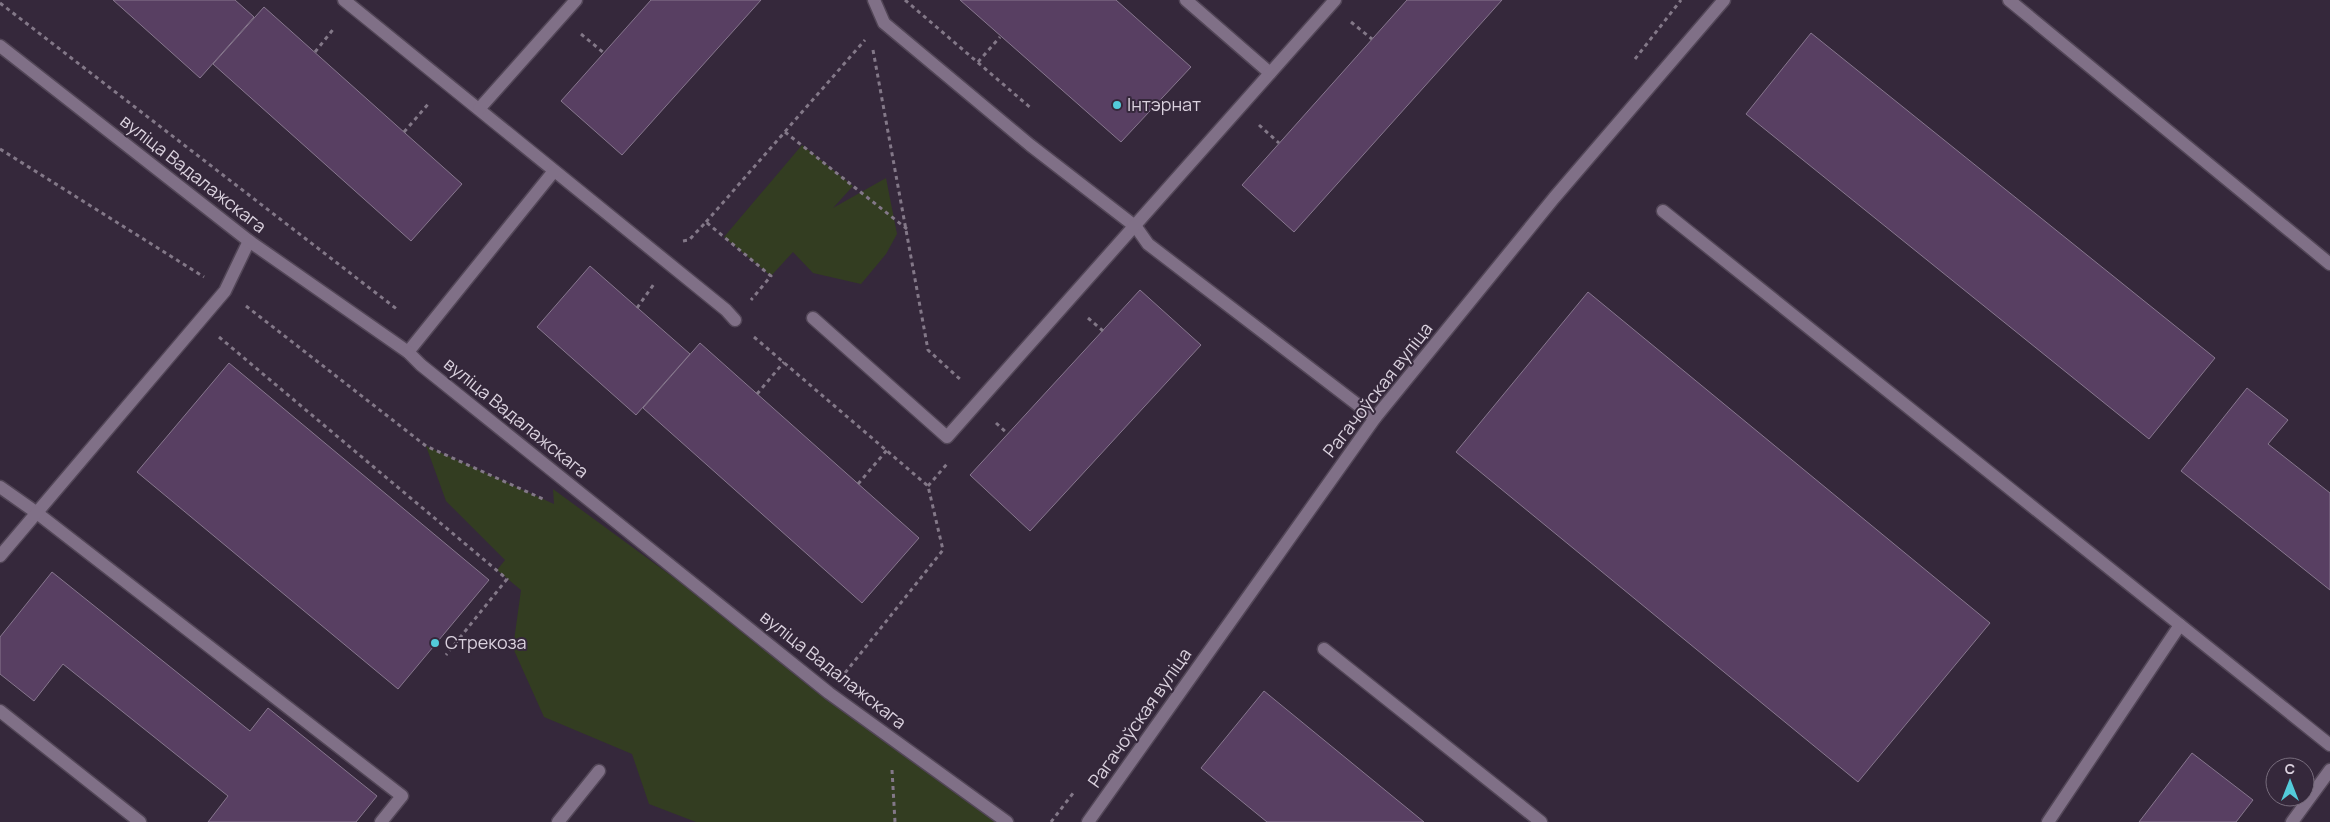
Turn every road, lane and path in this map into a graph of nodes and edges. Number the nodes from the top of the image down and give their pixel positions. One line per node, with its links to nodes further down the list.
1 (344, 0): 23 (street)
2 (576, 0): 23 (street)
3 (874, 0): 33 (street)
4 (905, 0): 20 (path)
5 (1186, 0): 21 (street)
6 (1335, 0): 21 (street)
7 (1724, 0): 51 (street, Рагачоўская вуліца)
8 (2009, 0): 36 (street)
9 (0, 3): 40 (path)
10 (1345, 17): 15 (path)
11 (338, 22): 18 (path)
12 (579, 32): 19 (path)
13 (870, 34): 27 (path)
14 (1000, 37): 20 (path)
15 (1372, 38)
16 (872, 44): 34 (path)
17 (0, 46): 35 (street, вуліца Вадалажскага)
18 (315, 52)
19 (604, 53)
20 (978, 63): 24 (path)
21 (1270, 73): 33 (street)
22 (432, 99): 26 (path)
23 (479, 110): 30 (street)
24 (1038, 114)
25 (1254, 121): 28 (path)
26 (404, 132)
27 (785, 132): 32 (path); 34 (path)
28 (1280, 143)
29 (0, 149): 38 (path)
30 (554, 171): 43 (street); 46 (street)
31 (1663, 211): 59 (street)
32 (706, 222)
33 (1136, 227): 49 (street); 51 (street)
34 (907, 229): 49 (path)
35 (249, 240): 38 (street); 46 (street, вуліца Вадалажскага)
36 (2330, 264)
37 (654, 283): 39 (path)
38 (225, 290): 44 (street); 56 (path)
39 (637, 308)
40 (402, 313)
41 (1084, 314): 45 (path)
42 (812, 318): 49 (street)
43 (735, 320): 47 (path)
44 (200, 321): 57 (street); 61 (path)
45 (1103, 331)
46 (408, 352): 62 (street, вуліца Вадалажскага)
47 (784, 362): 48 (path); 53 (path)
48 (757, 394)
49 (982, 398)
50 (990, 417): 52 (path)
51 (1376, 418): 73 (street, Рагачоўская вуліца)
52 (1008, 434)
53 (887, 450): 54 (path); 62 (path)
54 (858, 484)
55 (0, 487): 57 (street)
56 (546, 501)
57 (37, 513): 58 (street); 69 (street)
58 (0, 556)
59 (2180, 626): 64 (street); 75 (street)
60 (1324, 649): 74 (street)
61 (446, 655)
62 (829, 692): 72 (street, вуліца Вадалажскага)
63 (0, 711): 68 (street)
64 (2330, 745)
65 (892, 769): 71 (path)
66 (2330, 770): 76 (street)
67 (599, 771): 70 (street)
68 (140, 822)
69 (381, 822)
70 (558, 822)
71 (895, 822)
72 (1007, 822)
73 (1088, 822)
74 (1541, 822)
75 (2048, 822)
76 (2292, 822)

